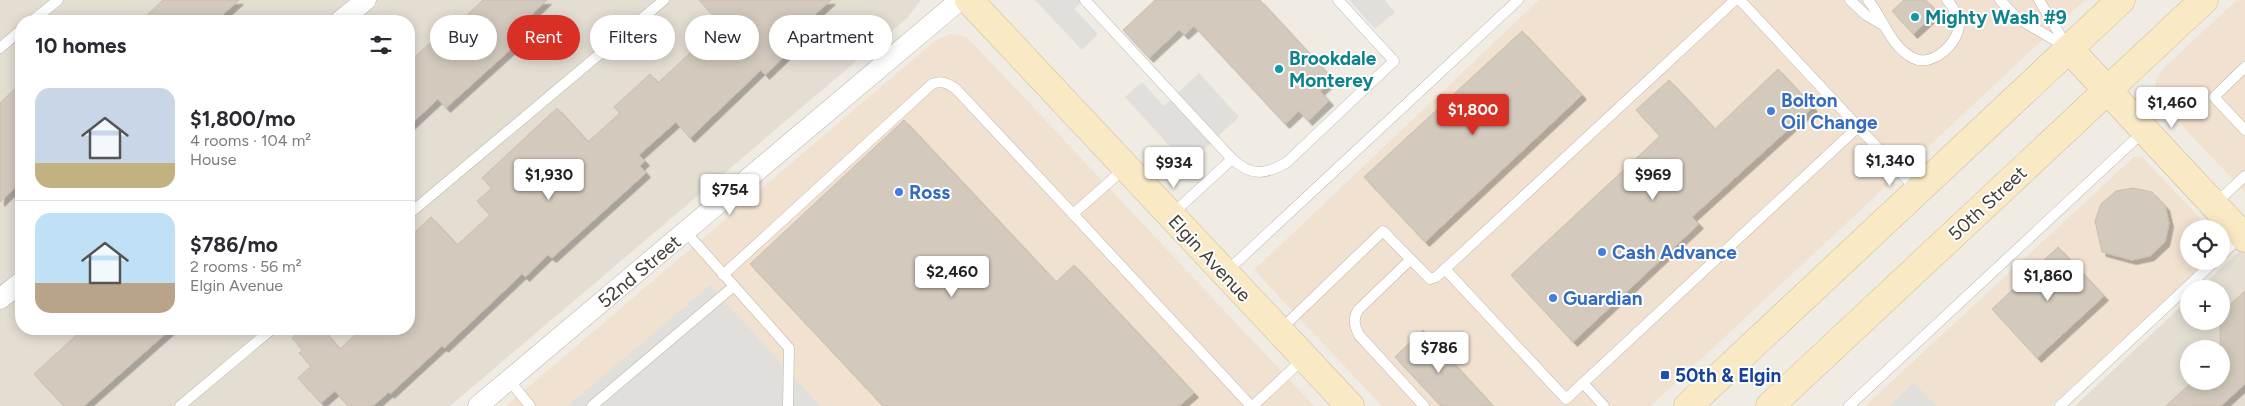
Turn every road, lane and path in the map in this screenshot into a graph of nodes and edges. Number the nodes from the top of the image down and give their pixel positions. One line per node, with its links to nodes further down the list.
1 (58, 0): 18 (lane)
2 (366, 0): 19 (street)
3 (664, 0): 34 (lane)
4 (960, 0): 37 (street, 52nd Street)
5 (969, 0): 30 (main road, Elgin Avenue)
6 (1085, 0): 29 (lane)
7 (1338, 0): 29 (lane)
8 (1518, 0): 43 (lane)
9 (1735, 0): 41 (lane)
10 (1740, 0): 26 (lane)
11 (1850, 0): 20 (lane)
12 (1868, 0): 20 (lane)
13 (1947, 0): 20 (lane)
14 (2000, 0): 23 (lane)
15 (2040, 0): 23 (lane)
16 (2121, 0): 23 (main road)
17 (2204, 0): 25 (main road, 50th Street)
18 (39, 15)
19 (347, 15)
20 (1883, 25)
21 (15, 35): 22 (lane)
22 (0, 48)
23 (2069, 49): 25 (main road); 32 (main road)
24 (2245, 67): 27 (lane)
25 (2107, 90): 28 (main road); 63 (main road, 50th Street)
26 (1858, 127): 32 (lane); 52 (lane)
27 (2245, 130)
28 (2145, 131): 33 (main road); 64 (lane)
29 (1232, 159): 36 (lane)
30 (1126, 167): 35 (lane); 36 (main road, Elgin Avenue)
31 (2245, 176): 33 (lane)
32 (1917, 191): 62 (main road)
33 (2214, 204): 38 (main road)
34 (415, 209)
35 (1073, 214): 44 (lane); 58 (lane)
36 (1170, 215): 43 (main road, Elgin Avenue)
37 (685, 231): 44 (lane); 51 (street, 52nd Street)
38 (2244, 235): 39 (lane)
39 (2230, 247)
40 (1410, 260): 41 (lane); 48 (lane); 60 (lane)
41 (1444, 269): 52 (lane)
42 (2205, 270): 65 (lane)
43 (1225, 273): 48 (main road, Elgin Avenue)
44 (723, 274): 45 (lane)
45 (734, 286): 56 (lane); 57 (lane)
46 (15, 287): 47 (street)
47 (0, 299)
48 (1279, 331): 50 (main road, Elgin Avenue)
49 (265, 335): 53 (lane)
50 (1304, 358): 58 (lane); 59 (main road, Elgin Avenue)
51 (509, 380): 54 (street, 52nd Street); 55 (lane)
52 (1582, 383): 61 (lane)
53 (180, 406)
54 (478, 406)
55 (530, 406)
56 (592, 406)
57 (788, 406)
58 (1252, 406)
59 (1350, 406)
60 (1424, 406)
61 (1604, 406)
62 (1688, 406)
63 (1770, 406)
64 (1849, 406)
65 (2060, 406)

